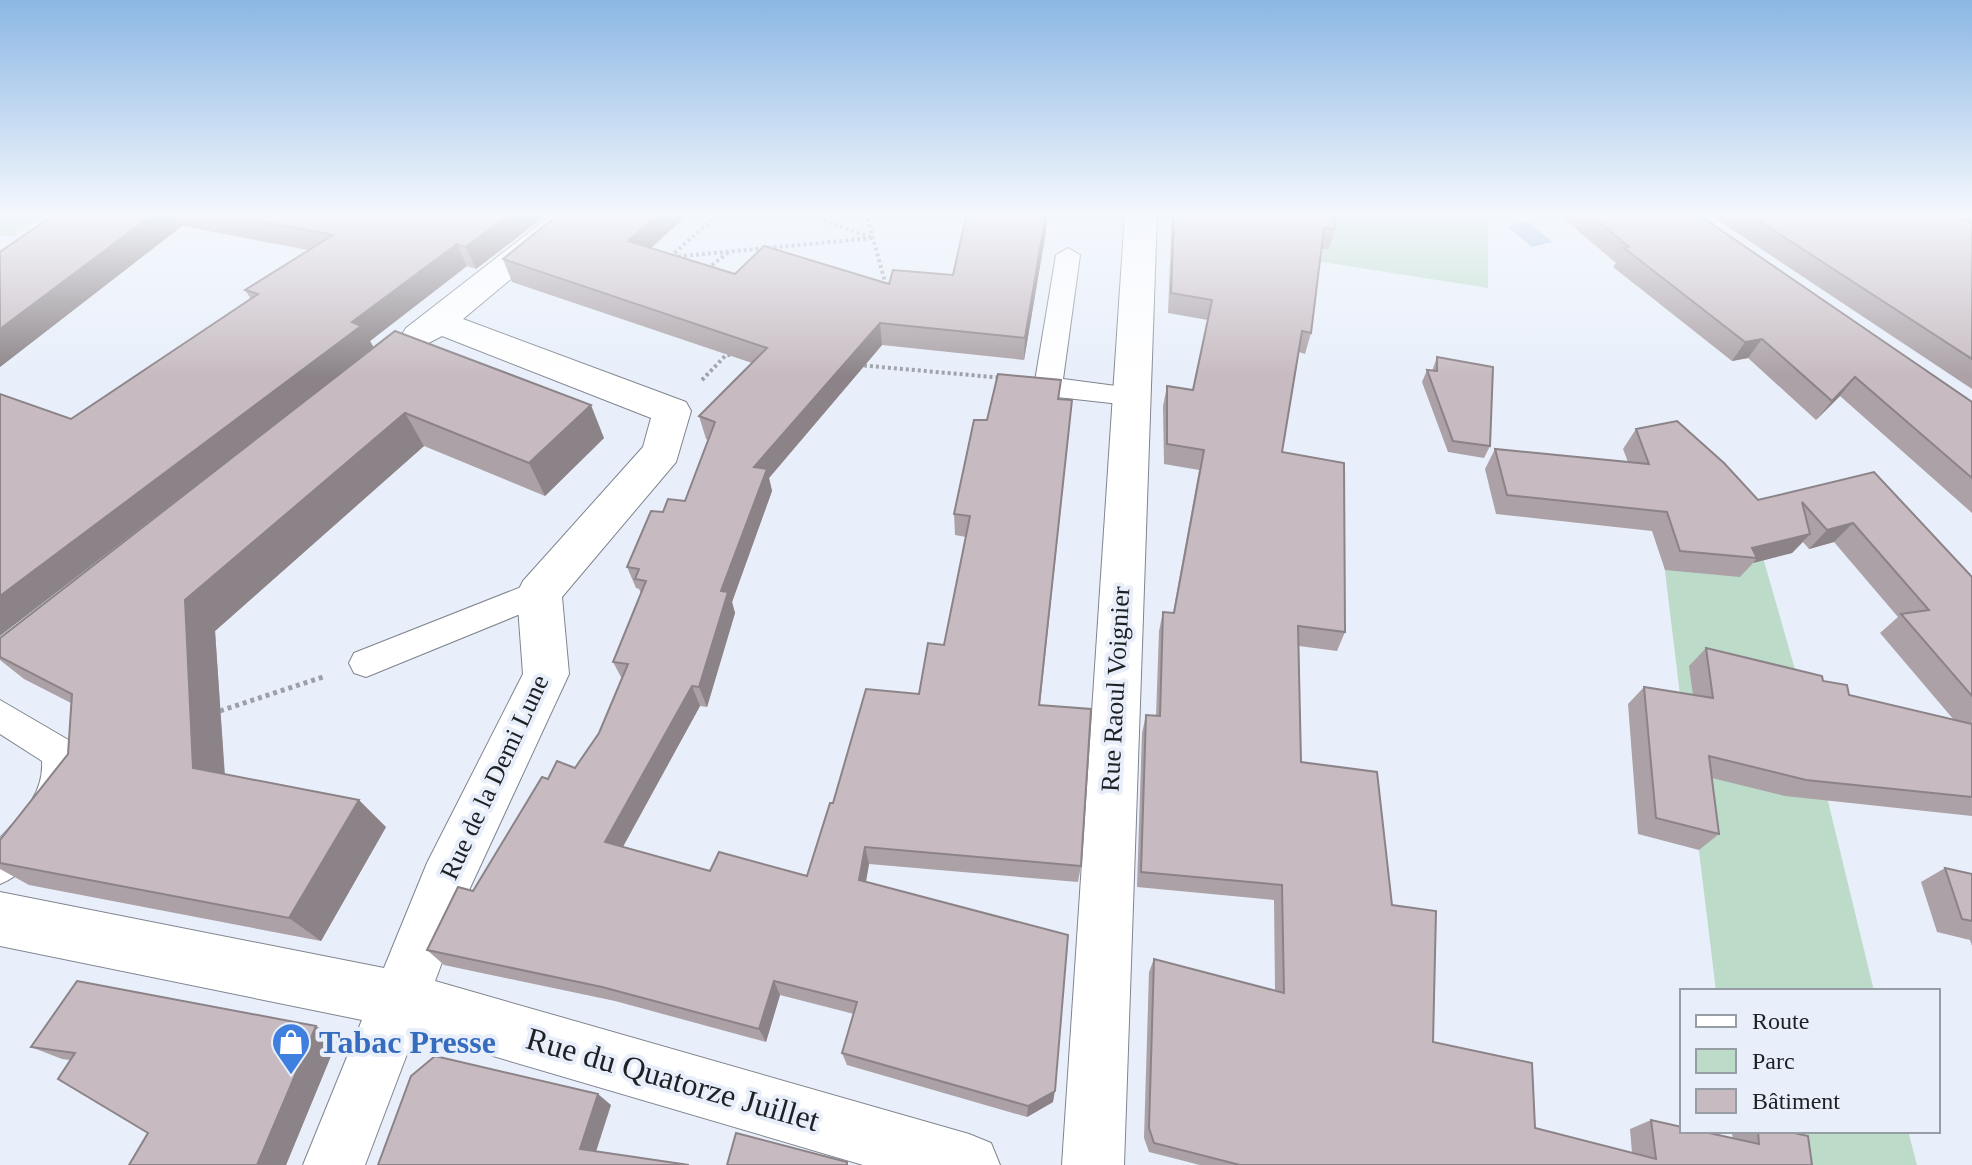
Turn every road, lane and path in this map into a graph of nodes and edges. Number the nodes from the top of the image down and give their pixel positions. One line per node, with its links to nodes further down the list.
1 (506, 267): 8 (street)
2 (709, 267): 6 (path)
3 (883, 267): 7 (path)
4 (1066, 267): 12 (lane)
5 (1137, 267): 13 (street, Rue Raoul Voignier)
6 (699, 275)
7 (880, 297)
8 (438, 322): 10 (street); 14 (street)
9 (740, 356): 14 (path)
10 (388, 362)
11 (853, 364): 12 (path)
12 (1048, 387): 13 (lane)
13 (1129, 396): 24 (street, Rue Raoul Voignier)
14 (672, 411): 15 (street)
15 (539, 593): 16 (lane); 21 (street, Rue de la Demi Lune)
16 (366, 663): 17 (path)
17 (220, 711)
18 (0, 715): 19 (lane)
19 (0, 866)
20 (0, 919): 21 (street, Rue du Quatorze Juillet)
21 (397, 999): 22 (street, Rue de la Demi Lune); 23 (street, Rue du Quatorze Juillet)
22 (334, 1165)
23 (969, 1165)
24 (1093, 1165)

